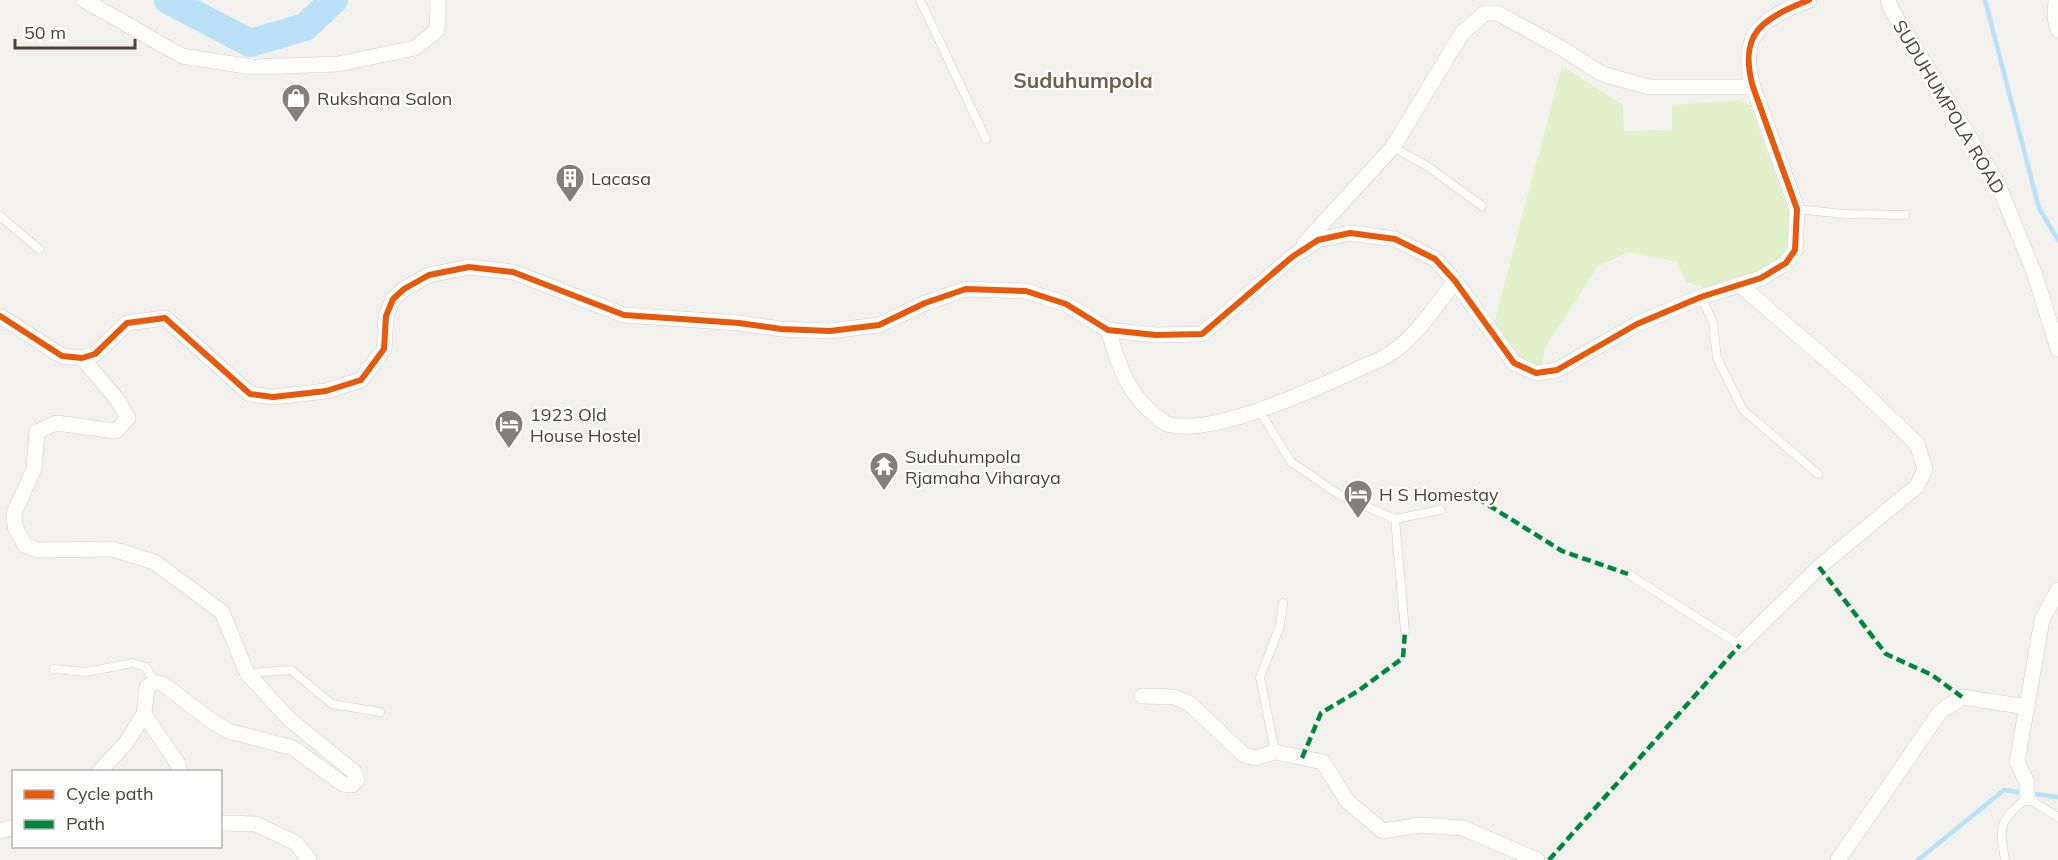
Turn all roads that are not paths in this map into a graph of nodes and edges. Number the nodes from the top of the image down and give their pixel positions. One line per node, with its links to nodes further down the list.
1 (84, 0): 2 (street)
2 (438, 0)
3 (920, 0): 9 (lane)
4 (1809, 0): 8 (street)
5 (1888, 0): 22 (street, SUDUHUMPOLA ROAD)
6 (2056, 0): 7 (street)
7 (2058, 30)
8 (1753, 87): 10 (street); 12 (street)
9 (987, 139)
10 (1393, 147): 11 (lane); 16 (street)
11 (1482, 206)
12 (1797, 209): 13 (lane); 18 (street)
13 (1905, 215)
14 (0, 216): 15 (lane)
15 (39, 249)
16 (1292, 257): 17 (street); 21 (street)
17 (1455, 281): 19 (street); 24 (street)
18 (1740, 285): 19 (street); 33 (street)
19 (1701, 297): 25 (lane)
20 (0, 316): 23 (street)
21 (1108, 330): 23 (street); 24 (street)
22 (2058, 349)
23 (81, 358): 27 (street)
24 (1258, 410): 28 (lane)
25 (1818, 474)
26 (1440, 510): 28 (lane)
27 (7, 516): 35 (street)
28 (1395, 519): 32 (lane)
29 (1628, 574): 33 (lane)
30 (2058, 590): 38 (street)
31 (1283, 603): 41 (lane)
32 (1406, 631)
33 (1740, 645)
34 (54, 669): 36 (lane)
35 (247, 673): 36 (street); 39 (lane)
36 (154, 682): 40 (street)
37 (1142, 696): 41 (street)
38 (2027, 707): 44 (street); 49 (street)
39 (380, 712)
40 (144, 714): 42 (street); 43 (street)
41 (1275, 752): 48 (street)
42 (100, 770)
43 (180, 770)
44 (2027, 792): 45 (lane); 50 (lane)
45 (2058, 817)
46 (222, 823): 47 (street)
47 (309, 860)
48 (1537, 860)
49 (1838, 860)
50 (2006, 860)

